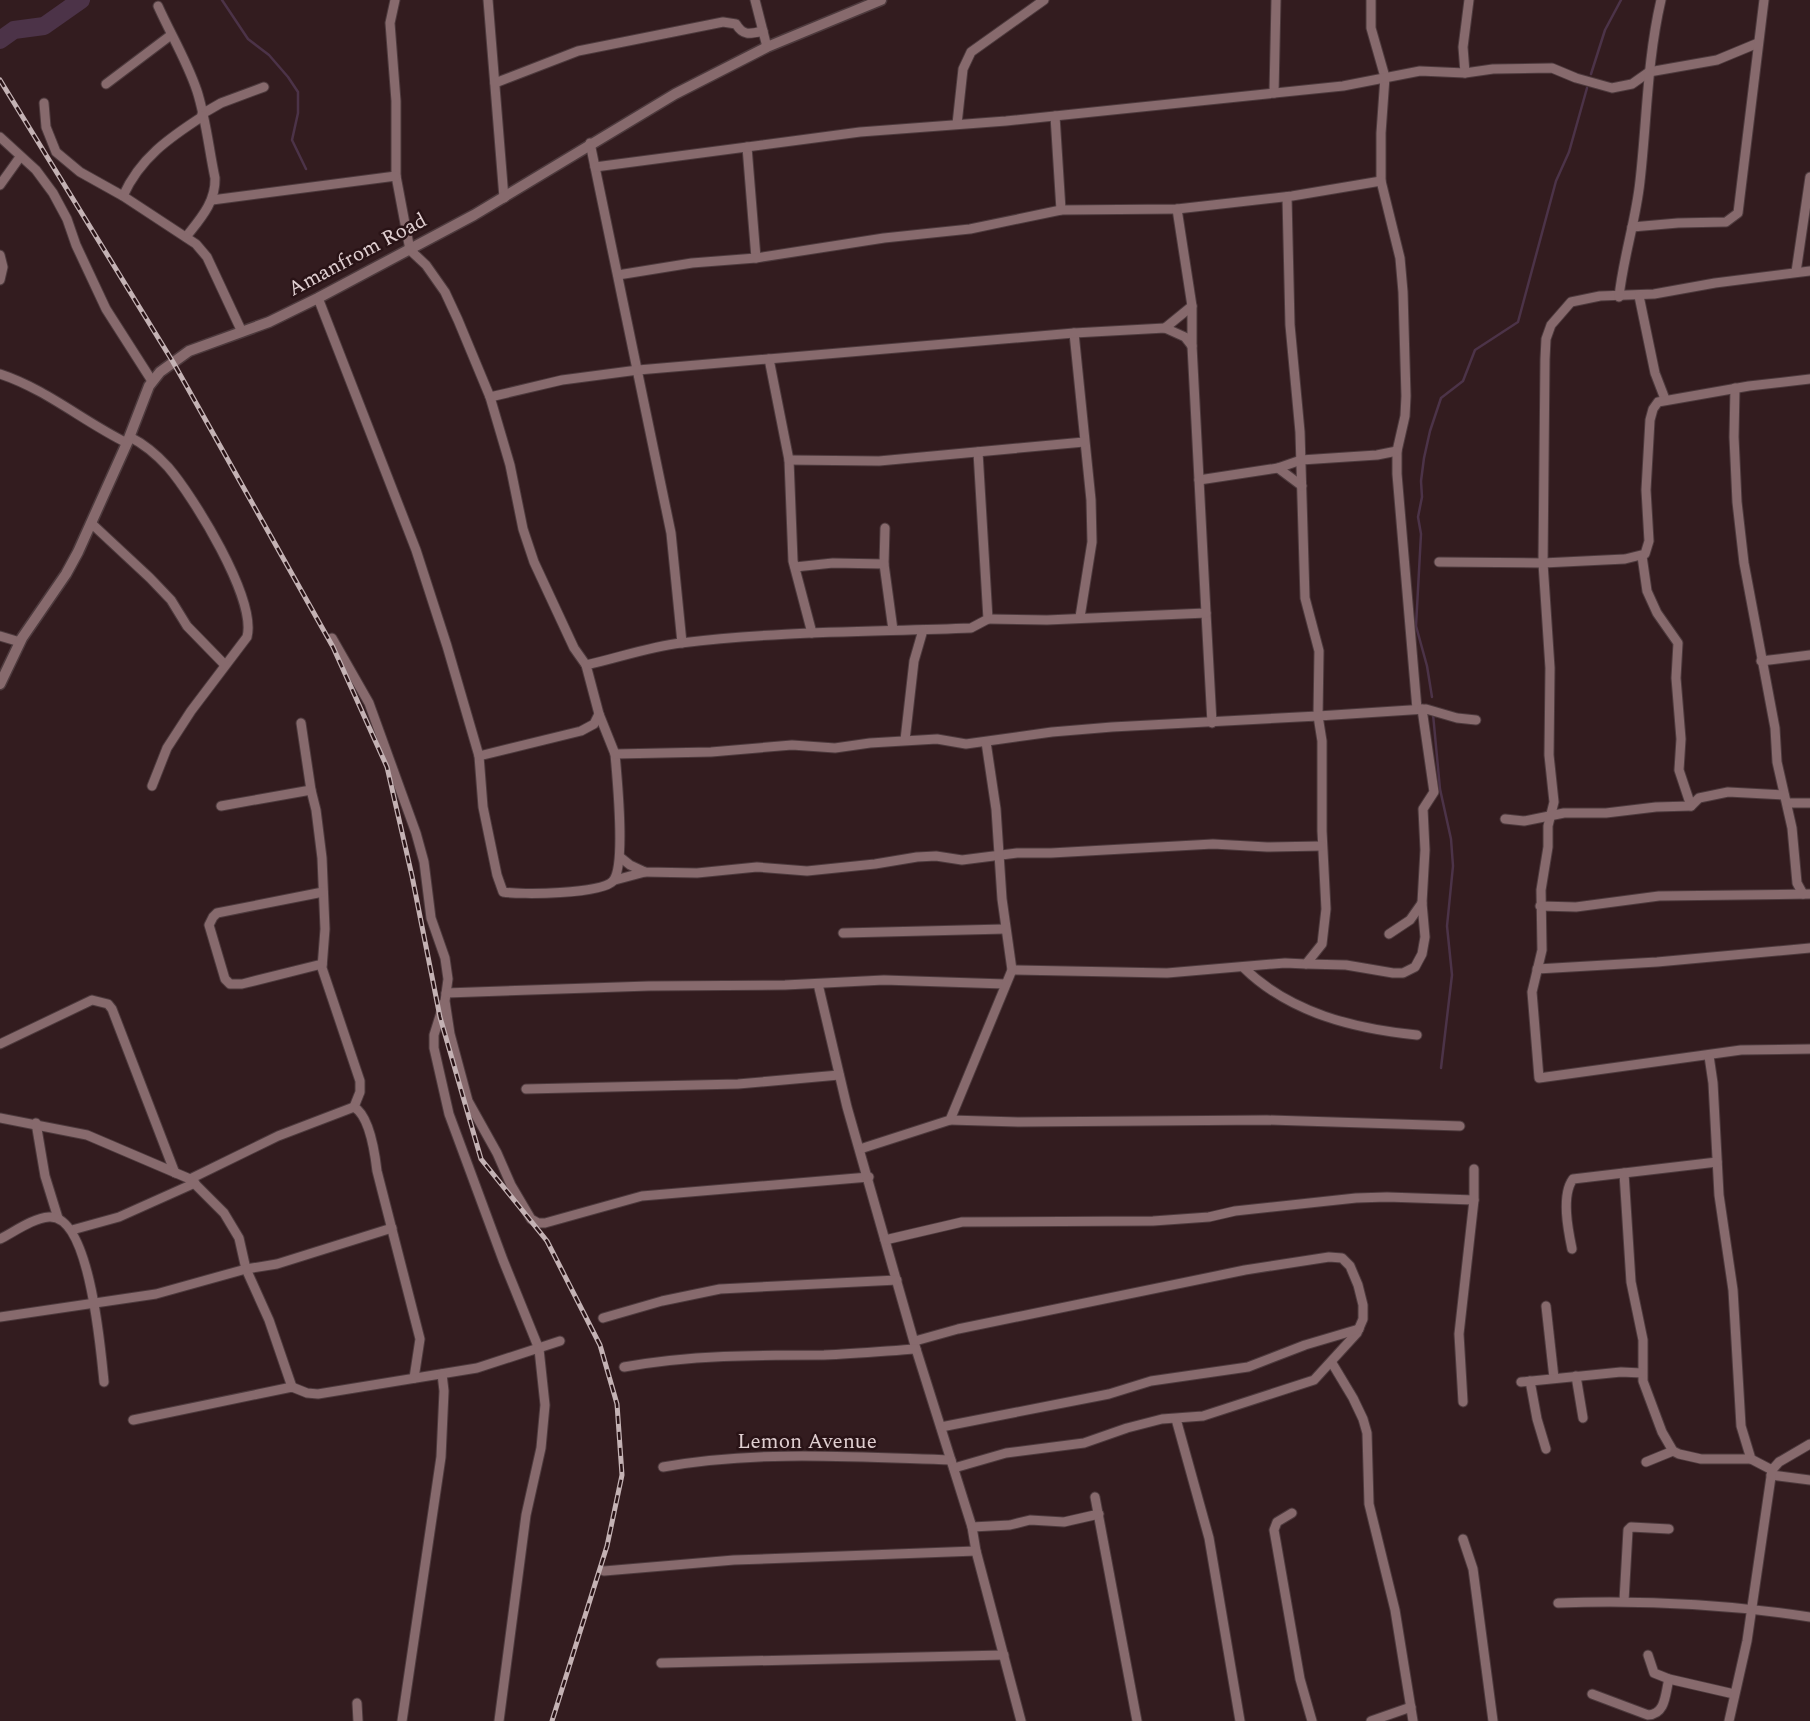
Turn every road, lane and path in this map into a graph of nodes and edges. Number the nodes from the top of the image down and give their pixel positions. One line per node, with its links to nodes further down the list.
1 (395, 0): 32 (street)
2 (488, 0): 19 (street)
3 (755, 0): 12 (street)
4 (1044, 0): 26 (street)
5 (1276, 0): 22 (street)
6 (1371, 0): 18 (street)
7 (1469, 0): 17 (street)
8 (1661, 0): 16 (street)
9 (1764, 0): 14 (street)
10 (874, 1): 15 (street, Amanfrom Road)
11 (158, 6): 13 (street)
12 (763, 31): 15 (street); 19 (street)
13 (171, 35): 20 (street); 24 (street)
14 (1758, 43): 16 (street); 42 (street)
15 (766, 47): 28 (street, Amanfrom Road)
16 (1649, 72): 17 (street); 42 (street)
17 (1465, 73): 18 (street)
18 (1385, 77): 22 (street); 34 (street)
19 (495, 83): 38 (street)
20 (106, 84)
21 (264, 87): 24 (street)
22 (1274, 93): 25 (street)
23 (44, 103): 36 (street)
24 (203, 115): 36 (street); 39 (street)
25 (1055, 116): 26 (street); 41 (street)
26 (957, 124): 29 (street)
27 (0, 137): 30 (street)
28 (590, 143): 31 (street); 38 (street, Amanfrom Road)
29 (747, 147): 31 (street); 46 (street)
30 (20, 157): 35 (street); 63 (street)
31 (595, 167): 49 (street)
32 (396, 176): 39 (street); 44 (street)
33 (1810, 177): 48 (street)
34 (1381, 181): 37 (street); 69 (street)
35 (0, 185)
36 (123, 196): 43 (street)
37 (1287, 197): 40 (street); 72 (street)
38 (504, 198): 44 (street, Amanfrom Road)
39 (212, 200): 43 (street)
40 (1177, 209): 41 (street); 54 (street)
41 (1060, 210): 46 (street)
42 (1632, 227): 52 (street)
43 (186, 237): 56 (street)
44 (410, 250): 53 (street, Amanfrom Road); 65 (street)
45 (0, 255): 50 (street)
46 (756, 258): 49 (street)
47 (1810, 271): 48 (street)
48 (1796, 272): 51 (street)
49 (618, 275): 60 (street)
50 (0, 280)
51 (1639, 296): 52 (street); 66 (street)
52 (1619, 297): 80 (street)
53 (318, 298): 56 (street, Amanfrom Road); 109 (street)
54 (1192, 306): 55 (street); 58 (street)
55 (1165, 328): 57 (street); 58 (street)
56 (242, 332): 63 (street, Amanfrom Road)
57 (1074, 332): 59 (street); 68 (street)
58 (1192, 346): 74 (street)
59 (769, 359): 60 (street); 71 (street)
60 (638, 370): 65 (street); 92 (street)
61 (0, 374): 67 (street)
62 (1810, 379): 64 (street)
63 (152, 381): 67 (street)
64 (1735, 388): 66 (street); 94 (street)
65 (490, 397): 96 (street)
66 (1665, 399): 78 (street)
67 (128, 440): 76 (street); 95 (street)
68 (1084, 442): 70 (street); 84 (street)
69 (1398, 451): 72 (street); 98 (street)
70 (978, 452): 71 (street); 85 (street)
71 (789, 460): 82 (street)
72 (1301, 460): 73 (street); 75 (street)
73 (1278, 468): 74 (street); 75 (street)
74 (1199, 480): 83 (street)
75 (1302, 486): 100 (street)
76 (91, 523): 91 (street); 95 (street)
77 (885, 528): 81 (street)
78 (1642, 556): 80 (street); 115 (street)
79 (1439, 562): 80 (street)
80 (1543, 563): 116 (street)
81 (884, 564): 82 (street); 86 (street)
82 (796, 567): 88 (street)
83 (1206, 612): 84 (street); 103 (street)
84 (1080, 617): 85 (street)
85 (988, 619): 87 (street)
86 (893, 629): 87 (street); 88 (street)
87 (923, 630): 106 (street)
88 (812, 633): 92 (street)
89 (0, 636): 91 (street)
90 (332, 638): 138 (street)
91 (20, 642): 97 (street)
92 (682, 643): 96 (street)
93 (1810, 655): 94 (street)
94 (1761, 661): 112 (street)
95 (225, 665): 110 (street)
96 (586, 665): 99 (street)
97 (0, 684)
98 (1420, 709): 100 (street); 101 (street); 125 (street)
99 (599, 715): 104 (street); 105 (street)
100 (1318, 716): 103 (street); 118 (street)
101 (1476, 720)
102 (301, 723): 111 (street)
103 (1212, 723): 107 (street)
104 (594, 724): 105 (street); 109 (street)
105 (605, 726): 108 (street)
106 (905, 740): 107 (street); 108 (street)
107 (986, 742): 119 (street)
108 (615, 754): 120 (street)
109 (479, 756): 122 (street)
110 (152, 786)
111 (311, 790): 114 (street); 123 (street)
112 (1785, 799): 113 (street); 115 (street); 124 (street)
113 (1810, 803)
114 (221, 806)
115 (1691, 806): 116 (street)
116 (1550, 815): 117 (street); 126 (street)
117 (1505, 819)
118 (1322, 846): 119 (street); 132 (street)
119 (998, 855): 121 (street); 127 (street)
120 (620, 857): 121 (street); 122 (street)
121 (645, 872): 122 (street)
122 (615, 880)
123 (323, 892): 131 (street); 131 (street)
124 (1807, 894): 126 (street)
125 (1422, 903): 129 (street); 132 (street)
126 (1540, 906): 134 (street)
127 (1005, 929): 128 (street); 135 (street)
128 (843, 933)
129 (1389, 934)
130 (1810, 948): 134 (street)
131 (322, 964): 145 (street)
132 (1306, 964): 133 (street)
133 (1244, 968): 135 (street); 139 (street)
134 (1537, 969): 142 (street)
135 (1012, 970): 137 (street)
136 (818, 984): 137 (street); 138 (street); 143 (street)
137 (1005, 984): 147 (street)
138 (446, 997): 155 (street); 173 (street)
139 (1417, 1035)
140 (0, 1044): 153 (street)
141 (1810, 1049): 142 (street)
142 (1709, 1056): 151 (street)
143 (839, 1075): 144 (street); 150 (street)
144 (526, 1089)
145 (354, 1107): 156 (street); 159 (street)
146 (0, 1118): 148 (street)
147 (950, 1120): 149 (street); 150 (street)
148 (36, 1124): 153 (street); 158 (street)
149 (1460, 1126)
150 (860, 1149): 155 (street)
151 (1717, 1162): 154 (street); 191 (street)
152 (1474, 1169): 157 (street)
153 (175, 1173): 156 (street)
154 (1624, 1173): 163 (street); 176 (street)
155 (869, 1177): 162 (street)
156 (193, 1181): 160 (street); 164 (street)
157 (1474, 1200): 162 (street); 183 (street)
158 (58, 1218): 160 (street); 161 (street)
159 (392, 1228): 164 (street); 179 (street)
160 (72, 1230): 166 (street)
161 (0, 1239)
162 (885, 1240): 165 (street)
163 (1572, 1249)
164 (246, 1269): 166 (street); 182 (street)
165 (897, 1280): 169 (street); 172 (street)
166 (96, 1304): 168 (street); 181 (street)
167 (1546, 1306): 180 (street)
168 (0, 1317)
169 (603, 1318)
170 (1359, 1329): 172 (street); 174 (street, Lemon Avenue); 187 (street)
171 (560, 1341): 173 (street)
172 (916, 1345): 175 (street); 187 (street)
173 (539, 1349): 177 (street); 219 (street)
174 (1332, 1363): 185 (street, Lemon Avenue); 216 (street)
175 (624, 1367)
176 (1642, 1373): 178 (street); 190 (street)
177 (442, 1374): 179 (street); 218 (street)
178 (1576, 1376): 180 (street); 184 (street)
179 (414, 1378): 182 (street)
180 (1554, 1378): 189 (street)
181 (104, 1382)
182 (292, 1387): 186 (street)
183 (1463, 1402)
184 (1583, 1418)
185 (1176, 1419): 193 (street, Lemon Avenue); 222 (street)
186 (133, 1420)
187 (941, 1427): 193 (street)
188 (1810, 1444): 195 (street)
189 (1546, 1449)
190 (1673, 1451): 191 (street); 192 (street)
191 (1751, 1458): 195 (street)
192 (1646, 1462)
193 (953, 1464): 194 (street, Lemon Avenue); 200 (street)
194 (663, 1467)
195 (1772, 1473): 196 (street); 207 (street)
196 (1810, 1480)
197 (1095, 1497): 199 (street)
198 (1292, 1513): 223 (street)
199 (1099, 1514): 200 (street); 221 (street)
200 (972, 1527): 203 (street)
201 (1669, 1529): 205 (street)
202 (1463, 1539): 226 (street)
203 (976, 1551): 204 (street); 209 (street)
204 (604, 1571)
205 (1624, 1601): 206 (street); 207 (street)
206 (1559, 1603)
207 (1751, 1608): 208 (street); 214 (street)
208 (1810, 1617)
209 (1004, 1655): 211 (street); 220 (street)
210 (1648, 1655): 212 (street)
211 (661, 1663)
212 (1669, 1679): 213 (street); 214 (street)
213 (1592, 1694)
214 (1734, 1694): 227 (street)
215 (357, 1703): 217 (street)
216 (1411, 1707): 224 (street); 225 (street)
217 (358, 1721)
218 (402, 1721)
219 (499, 1721)
220 (1021, 1721)
221 (1137, 1721)
222 (1240, 1721)
223 (1312, 1721)
224 (1371, 1721)
225 (1413, 1721)
226 (1493, 1721)
227 (1729, 1721)

